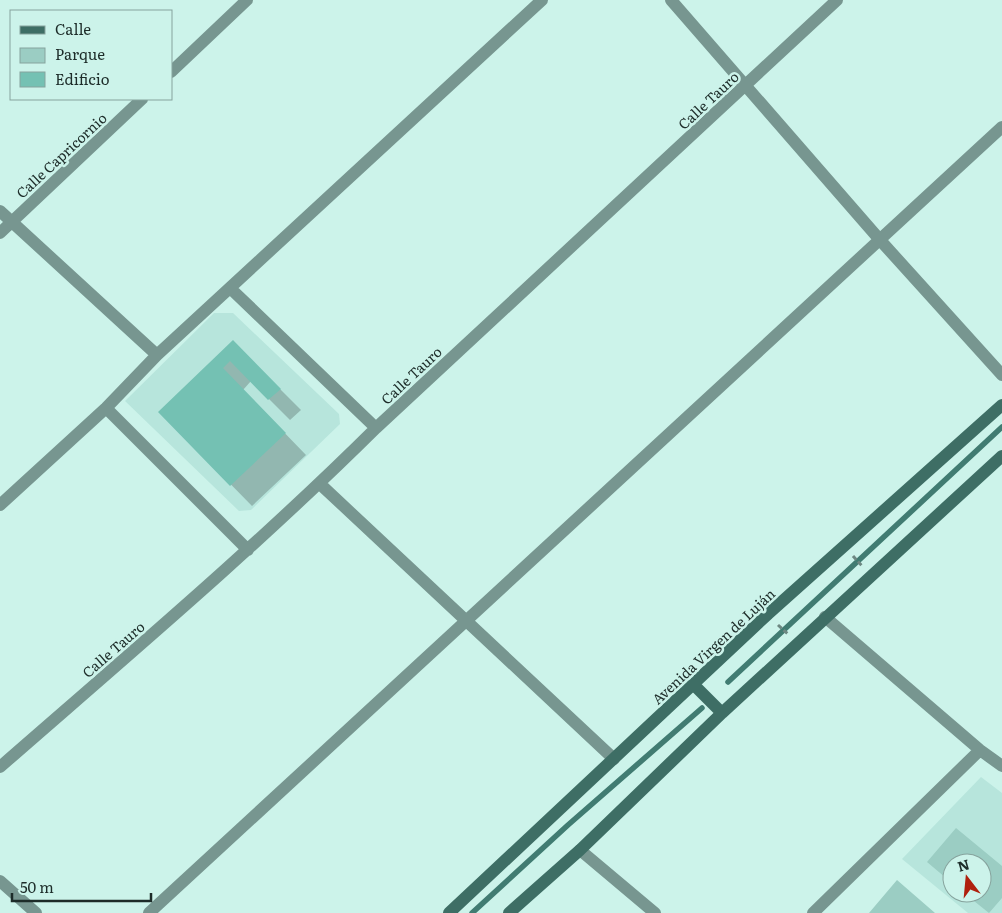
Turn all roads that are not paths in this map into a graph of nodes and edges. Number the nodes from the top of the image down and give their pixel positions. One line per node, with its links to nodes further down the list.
1 (247, 0): 5 (street)
2 (542, 0): 13 (street)
3 (671, 0): 6 (street)
4 (837, 0): 6 (street, Calle Tauro)
5 (172, 71)
6 (746, 85): 12 (street); 18 (street, Calle Tauro)
7 (141, 100): 10 (street, Calle Capricornio)
8 (1002, 127): 12 (street)
9 (0, 211): 10 (street)
10 (12, 222): 11 (street, Calle Capricornio); 14 (street)
11 (0, 233)
12 (880, 240): 15 (street); 24 (street)
13 (230, 288): 14 (street); 18 (street)
14 (157, 355): 17 (street)
15 (1002, 375)
16 (1002, 405): 25 (main road, Avenida Virgen de Luján)
17 (106, 408): 21 (street); 22 (street)
18 (376, 428): 20 (street, Calle Tauro)
19 (1002, 456): 23 (main road)
20 (320, 484): 22 (street, Calle Tauro); 24 (street)
21 (0, 505)
22 (248, 550): 30 (street, Calle Tauro)
23 (825, 617): 26 (main road); 27 (street)
24 (467, 621): 28 (street); 34 (street)
25 (694, 684): 26 (main road); 28 (main road, Avenida Virgen de Luján)
26 (722, 713): 31 (main road)
27 (980, 750): 29 (street); 38 (street)
28 (614, 759): 35 (main road, Avenida Virgen de Luján)
29 (1002, 766)
30 (0, 767)
31 (580, 850): 36 (main road); 37 (street)
32 (0, 881): 33 (street)
33 (36, 913)
34 (149, 913)
35 (448, 913)
36 (509, 913)
37 (655, 913)
38 (814, 913)

